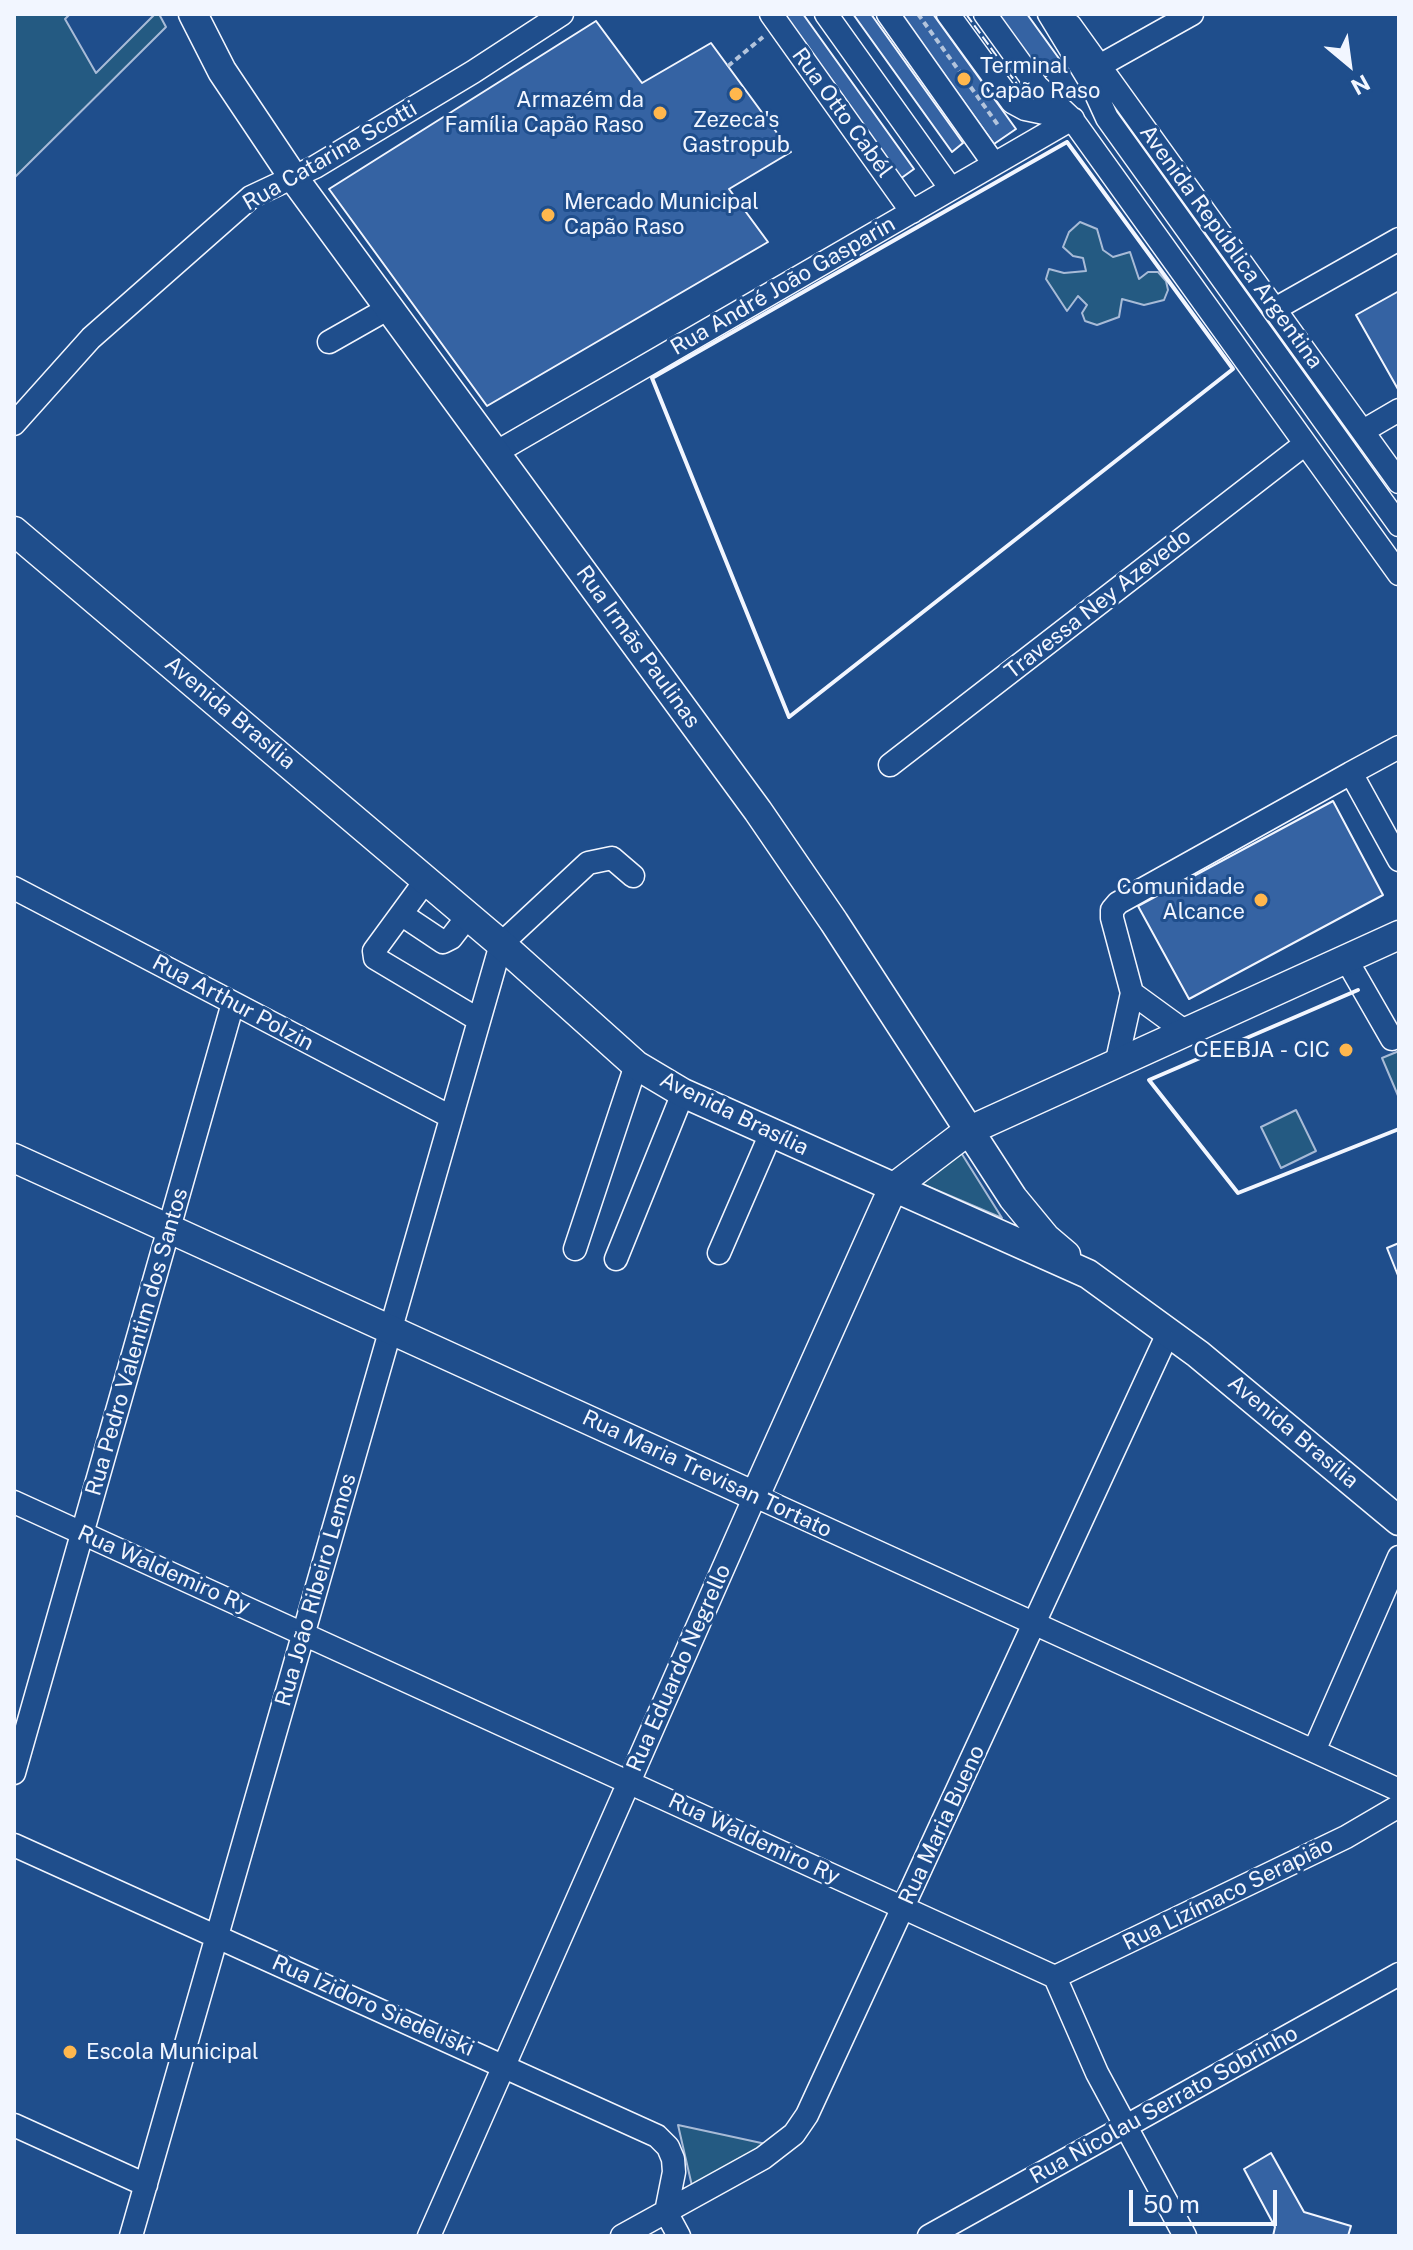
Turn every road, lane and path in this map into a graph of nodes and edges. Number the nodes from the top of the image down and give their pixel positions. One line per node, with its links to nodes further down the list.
1 (193, 14): 19 (main road, Rua Irmãs Paulinas)
2 (562, 14): 19 (street, Rua Catarina Scotti)
3 (771, 14): 21 (street, Rua Otto Cabél)
4 (826, 14): 20 (street)
5 (888, 14): 18 (street)
6 (918, 14): 17 (path)
7 (948, 14): 16 (street)
8 (985, 14): 16 (street)
9 (1049, 14): 14 (street)
10 (1060, 14): 14 (street, Avenida República Argentina)
11 (1192, 14): 14 (street)
12 (765, 36): 13 (path)
13 (728, 66)
14 (1096, 74): 15 (street); 16 (street); 24 (street, Avenida República Argentina)
15 (1107, 118): 16 (street); 32 (street)
16 (1072, 119): 18 (street, Rua André João Gasparin); 29 (street)
17 (998, 125)
18 (994, 164): 20 (street, Rua André João Gasparin)
19 (293, 177): 23 (main road, Rua Irmãs Paulinas); 27 (street, Rua Catarina Scotti)
20 (951, 189): 21 (street, Rua André João Gasparin)
21 (912, 212): 30 (street, Rua André João Gasparin)
22 (1399, 239): 24 (street)
23 (389, 308): 25 (street); 30 (main road, Rua Irmãs Paulinas)
24 (1275, 309): 28 (street, Avenida República Argentina)
25 (329, 342)
26 (1399, 410): 28 (street)
27 (14, 424)
28 (1363, 431): 31 (street, Avenida República Argentina)
29 (1305, 444): 34 (street); 36 (street, Travessa Ney Azevedo)
30 (495, 453): 56 (main road, Rua Irmãs Paulinas)
31 (1399, 482)
32 (1399, 525)
33 (14, 531): 40 (main road, Avenida Brasília)
34 (1399, 574)
35 (1399, 747): 37 (street)
36 (890, 765)
37 (1351, 773): 38 (street); 47 (street)
38 (1399, 860)
39 (633, 876): 45 (street)
40 (426, 880): 42 (street); 43 (main road, Avenida Brasília)
41 (14, 888): 48 (street, Rua Arthur Polzin)
42 (401, 914): 43 (street); 49 (street)
43 (468, 916): 45 (main road, Avenida Brasília)
44 (1399, 935): 46 (main road, Rua Eduardo Negrello)
45 (501, 944): 49 (street, Rua João Ribeiro Lemos); 52 (main road, Avenida Brasília)
46 (1346, 959): 50 (main road, Rua Eduardo Negrello); 51 (street)
47 (1132, 993): 50 (street); 53 (street)
48 (233, 1003): 55 (street, Rua Arthur Polzin); 60 (street, Rua Pedro Valentim dos Santos)
49 (479, 1020): 55 (street, Rua João Ribeiro Lemos)
50 (1187, 1033): 53 (main road, Rua Eduardo Negrello)
51 (1392, 1039)
52 (636, 1065): 54 (main road, Avenida Brasília); 61 (street)
53 (1116, 1065): 56 (main road, Rua Eduardo Negrello)
54 (683, 1093): 57 (main road, Avenida Brasília); 63 (street)
55 (451, 1117): 65 (street, Rua João Ribeiro Lemos)
56 (968, 1131): 59 (main road, Rua Eduardo Negrello); 64 (main road, Rua Irmãs Paulinas)
57 (771, 1133): 59 (main road, Avenida Brasília); 62 (street)
58 (14, 1158): 60 (main road, Rua Maria Trevisan Tortato)
59 (893, 1188): 64 (main road, Avenida Brasília); 67 (main road, Rua Eduardo Negrello)
60 (169, 1229): 65 (main road, Rua Maria Trevisan Tortato); 70 (street, Rua Pedro Valentim dos Santos)
61 (575, 1249)
62 (719, 1253)
63 (616, 1259)
64 (1088, 1274): 66 (main road, Avenida Brasília)
65 (390, 1330): 67 (main road, Rua Maria Trevisan Tortato); 73 (street, Rua João Ribeiro Lemos)
66 (1169, 1331): 69 (main road, Avenida Brasília); 72 (street, Rua Maria Bueno)
67 (755, 1496): 72 (street, Rua Maria Trevisan Tortato); 76 (street, Rua Eduardo Negrello)
68 (14, 1502): 70 (street, Rua Waldemiro Ry)
69 (1399, 1521)
70 (82, 1533): 73 (street, Rua Waldemiro Ry); 75 (street, Rua Pedro Valentim dos Santos)
71 (1399, 1557): 74 (street)
72 (1034, 1623): 74 (street, Rua Maria Trevisan Tortato); 80 (street, Rua Maria Bueno)
73 (303, 1633): 76 (street, Rua Waldemiro Ry); 81 (street, Rua João Ribeiro Lemos)
74 (1314, 1751): 77 (street, Rua Maria Trevisan Tortato)
75 (14, 1773)
76 (629, 1782): 80 (street, Rua Waldemiro Ry); 84 (street, Rua Eduardo Negrello)
77 (1399, 1790)
78 (1399, 1806): 83 (street, Rua Lizímaco Serapião)
79 (14, 1845): 81 (street, Rua Izidoro Siedeliski)
80 (904, 1908): 83 (street, Rua Waldemiro Ry); 88 (street, Rua Maria Bueno)
81 (217, 1936): 84 (street, Rua Izidoro Siedeliski); 87 (street, Rua João Ribeiro Lemos)
82 (1399, 1974): 86 (street, Rua Nicolau Serrato Sobrinho)
83 (1055, 1977): 86 (street)
84 (504, 2065): 88 (street, Rua Izidoro Siedeliski); 90 (street, Rua Eduardo Negrello)
85 (14, 2125): 87 (street)
86 (1125, 2127): 93 (street, Rua Nicolau Serrato Sobrinho); 94 (street)
87 (146, 2185): 89 (street, Rua João Ribeiro Lemos)
88 (666, 2212): 91 (street, Rua Maria Bueno); 92 (street)
89 (131, 2236)
90 (429, 2236)
91 (622, 2236)
92 (679, 2236)
93 (929, 2236)
94 (1185, 2236)

